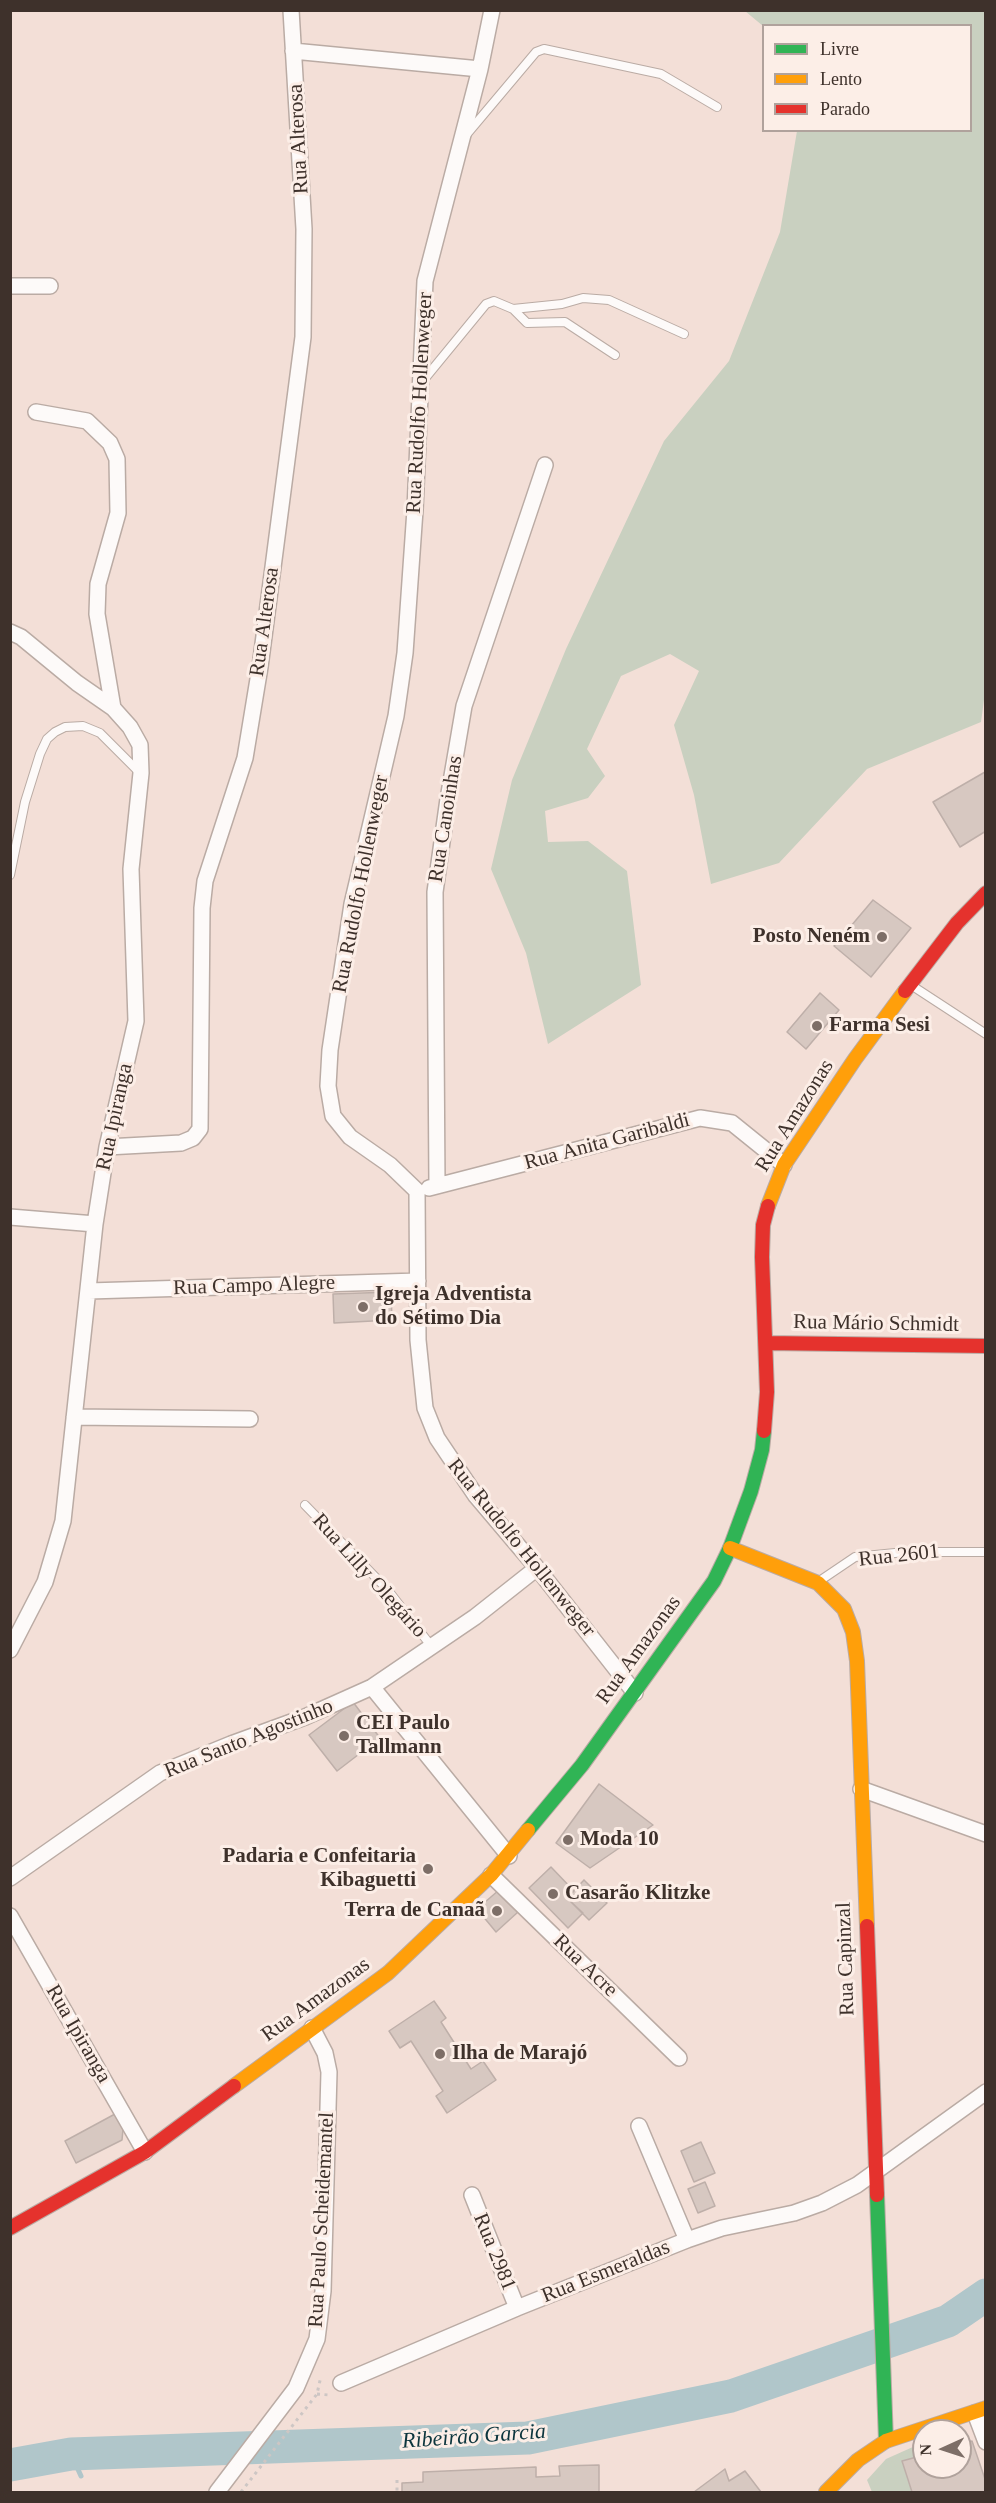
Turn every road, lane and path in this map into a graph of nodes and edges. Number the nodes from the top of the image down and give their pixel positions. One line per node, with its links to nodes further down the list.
1 (291, 10): 3 (street, Rua Alterosa)
2 (492, 10): 4 (street, Rua Rudolfo Hollenweger)
3 (293, 51): 4 (street); 22 (street, Rua Alterosa)
4 (480, 69): 6 (street, Rua Rudolfo Hollenweger)
5 (717, 107): 6 (lane)
6 (462, 140): 12 (street, Rua Rudolfo Hollenweger)
7 (10, 286): 8 (street)
8 (50, 286)
9 (513, 309): 10 (lane); 11 (lane); 12 (lane)
10 (684, 334)
11 (615, 355)
12 (419, 385): 25 (street, Rua Rudolfo Hollenweger)
13 (36, 412): 16 (street)
14 (545, 465): 24 (street, Rua Canoinhas)
15 (10, 632): 16 (street, Rua Ipiranga)
16 (113, 708): 17 (street, Rua Ipiranga)
17 (141, 773): 18 (lane); 22 (street, Rua Ipiranga)
18 (10, 875)
19 (986, 893): 20 (main road, Rua Amazonas)
20 (910, 984): 21 (lane); 23 (main road, Rua Amazonas)
21 (986, 1034)
22 (107, 1147): 27 (street, Rua Ipiranga)
23 (784, 1165): 24 (street, Rua Anita Garibaldi); 30 (main road, Rua Amazonas)
24 (436, 1186): 25 (street, Rua Anita Garibaldi)
25 (417, 1191): 28 (street, Rua Rudolfo Hollenweger)
26 (10, 1217): 27 (street)
27 (95, 1224): 29 (street, Rua Ipiranga)
28 (418, 1281): 29 (street, Rua Campo Alegre); 37 (street, Rua Rudolfo Hollenweger)
29 (89, 1290): 32 (street, Rua Ipiranga)
30 (766, 1343): 31 (main road, Rua Mário Schmidt); 35 (main road, Rua Amazonas)
31 (986, 1346)
32 (74, 1417): 33 (street); 40 (street, Rua Ipiranga)
33 (250, 1419)
34 (305, 1505): 39 (lane, Rua Lilly Olegário)
35 (730, 1548): 38 (main road, Rua Capinzal); 42 (main road, Rua Amazonas)
36 (986, 1552): 38 (lane, Rua 2601)
37 (537, 1568): 39 (street, Rua Santo Agostinho); 42 (street, Rua Rudolfo Hollenweger)
38 (818, 1582): 43 (main road, Rua Capinzal)
39 (433, 1647): 41 (street, Rua Santo Agostinho)
40 (10, 1650)
41 (372, 1687): 45 (street); 47 (street, Rua Santo Agostinho)
42 (635, 1693): 45 (main road, Rua Amazonas)
43 (861, 1789): 44 (street); 54 (main road, Rua Capinzal)
44 (986, 1834)
45 (509, 1856): 46 (main road, Rua Amazonas)
46 (491, 1875): 49 (main road, Rua Amazonas); 50 (street, Rua Acre)
47 (10, 1878)
48 (10, 1916): 53 (street, Rua Ipiranga)
49 (312, 2028): 53 (main road, Rua Amazonas); 65 (street, Rua Paulo Scheidemantel)
50 (680, 2058)
51 (986, 2092): 54 (street, Rua Esmeraldas)
52 (639, 2127): 57 (street)
53 (145, 2152): 56 (main road, Rua Amazonas)
54 (875, 2172): 57 (street, Rua Esmeraldas); 62 (main road, Rua Capinzal)
55 (472, 2195): 58 (street, Rua 2981)
56 (10, 2228)
57 (687, 2240): 58 (street, Rua Esmeraldas)
58 (517, 2308): 59 (street, Rua Esmeraldas)
59 (341, 2383)
60 (980, 2411): 62 (main road); 63 (street)
61 (289, 2431): 66 (path)
62 (886, 2441): 68 (main road)
63 (986, 2442)
64 (397, 2480): 67 (path)
65 (218, 2493)
66 (242, 2493)
67 (397, 2493)
68 (826, 2493)

